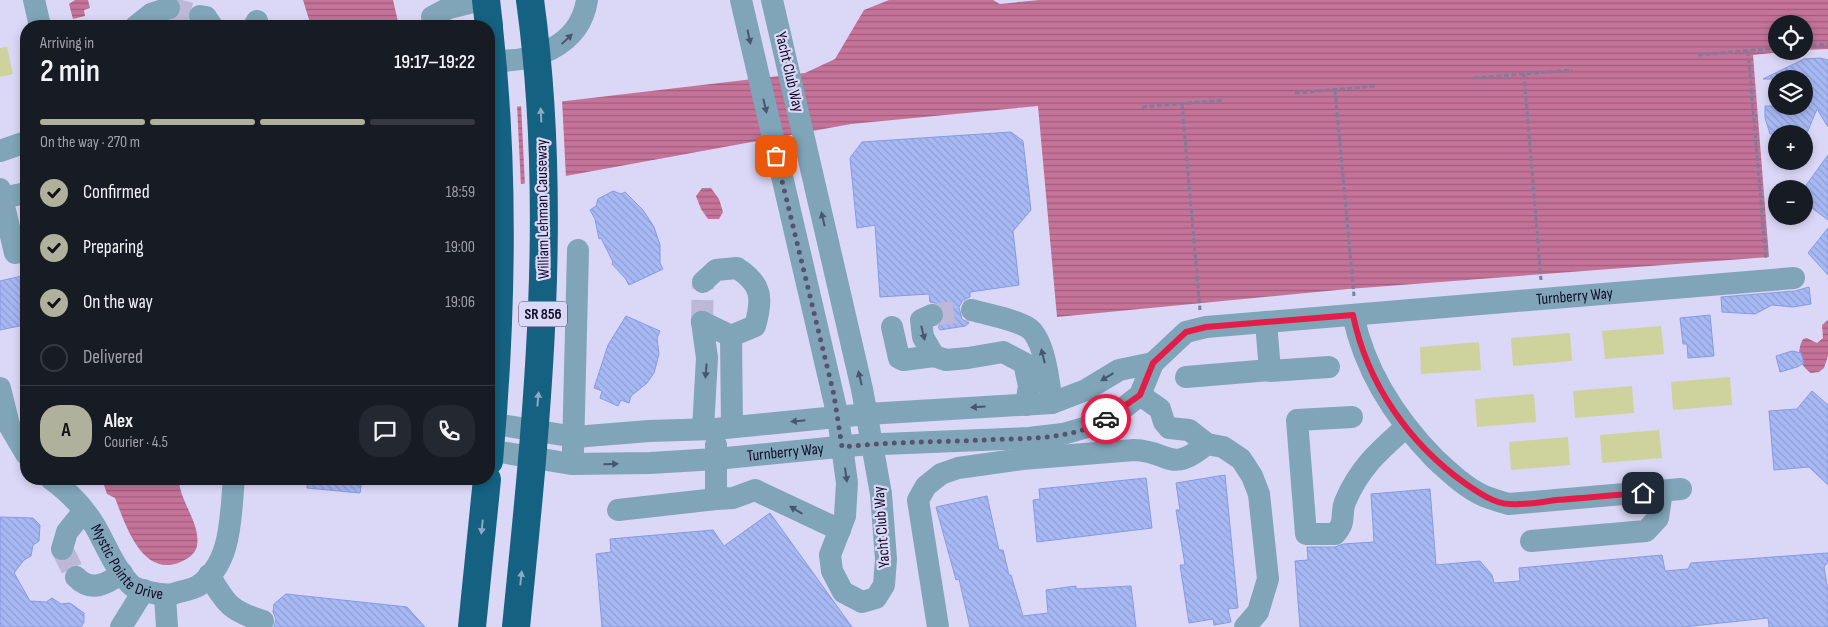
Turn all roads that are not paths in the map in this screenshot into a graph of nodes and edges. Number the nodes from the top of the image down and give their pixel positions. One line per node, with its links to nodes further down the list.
1 (34, 0): 10 (street)
2 (480, 0): 9 (street)
3 (486, 0): 12 (highway, SR 856)
4 (530, 0): 74 (highway, William Lehman Causeway / SR 856, one-way to 4, bridge)
5 (587, 0): 13 (street, one-way to 5)
6 (741, 0): 43 (street, Yacht Club Way, one-way to 43)
7 (772, 0): 41 (street, Yacht Club Way, one-way to 7)
8 (169, 8): 11 (street)
9 (432, 14)
10 (39, 20)
11 (144, 20)
12 (488, 20)
13 (495, 60)
14 (495, 109): 37 (highway, SR 856, bridge)
15 (20, 144): 16 (street)
16 (0, 151)
17 (1, 193): 18 (street); 20 (street)
18 (20, 193)
19 (578, 250): 48 (street)
20 (20, 252)
21 (1794, 278): 23 (street, Turnberry Way)
22 (703, 282): 29 (street)
23 (1354, 306): 27 (street, Turnberry Way); 45 (street)
24 (972, 310): 26 (street)
25 (932, 315): 31 (street, one-way to 31)
26 (1014, 322): 30 (street); 39 (street, one-way to 26)
27 (1266, 322): 32 (street, Turnberry Way); 34 (street)
28 (892, 327): 31 (street)
29 (731, 336): 46 (street); 46 (street, one-way to 46)
30 (1003, 352): 31 (street); 40 (street)
31 (934, 356)
32 (1153, 363): 38 (street, Turnberry Way); 39 (street, Turnberry Way, one-way to 39)
33 (1329, 367): 34 (street)
34 (1270, 370): 35 (street)
35 (1186, 377)
36 (0, 388): 49 (street)
37 (495, 388)
38 (1140, 395): 47 (street, Turnberry Way); 50 (street)
39 (1055, 402): 40 (street, Turnberry Way); 47 (street)
40 (1026, 405): 41 (street, Turnberry Way, one-way to 41)
41 (867, 414): 43 (street, Turnberry Way); 51 (street, Yacht Club Way)
42 (1352, 416): 45 (street)
43 (838, 417): 46 (street, Turnberry Way, one-way to 46); 52 (street, Yacht Club Way)
44 (495, 424): 48 (street)
45 (1406, 427): 63 (street)
46 (717, 428): 48 (street, Turnberry Way); 54 (street)
47 (1063, 434): 51 (street, Turnberry Way)
48 (575, 437): 55 (street)
49 (20, 443)
50 (1207, 444): 75 (street); 76 (street)
51 (872, 445): 52 (street, Turnberry Way); 62 (street, Yacht Club Way)
52 (842, 447): 54 (street, Turnberry Way); 62 (street, Yacht Club Way, one-way to 62)
53 (495, 451): 55 (street)
54 (716, 459): 55 (street, Turnberry Way, one-way to 54); 59 (street)
55 (571, 464)
56 (59, 485): 61 (street, Mystic Pointe Drive)
57 (233, 485): 66 (street, Mystic Pointe Drive)
58 (486, 485): 73 (highway, one-way to 73)
59 (716, 499): 60 (street); 62 (street, one-way to 59)
60 (618, 510)
61 (84, 511): 64 (street); 65 (street, Mystic Pointe Drive)
62 (840, 530)
63 (1531, 541)
64 (62, 549)
65 (122, 573): 67 (street); 68 (street, Mystic Pointe Drive)
66 (209, 575): 69 (street, Mystic Pointe Drive); 70 (street)
67 (76, 577)
68 (144, 590): 69 (street, Mystic Pointe Drive); 71 (street)
69 (165, 596): 72 (street)
70 (263, 621)
71 (121, 627)
72 (168, 627)
73 (472, 627)
74 (516, 627)
75 (938, 627)
76 (1245, 627)

